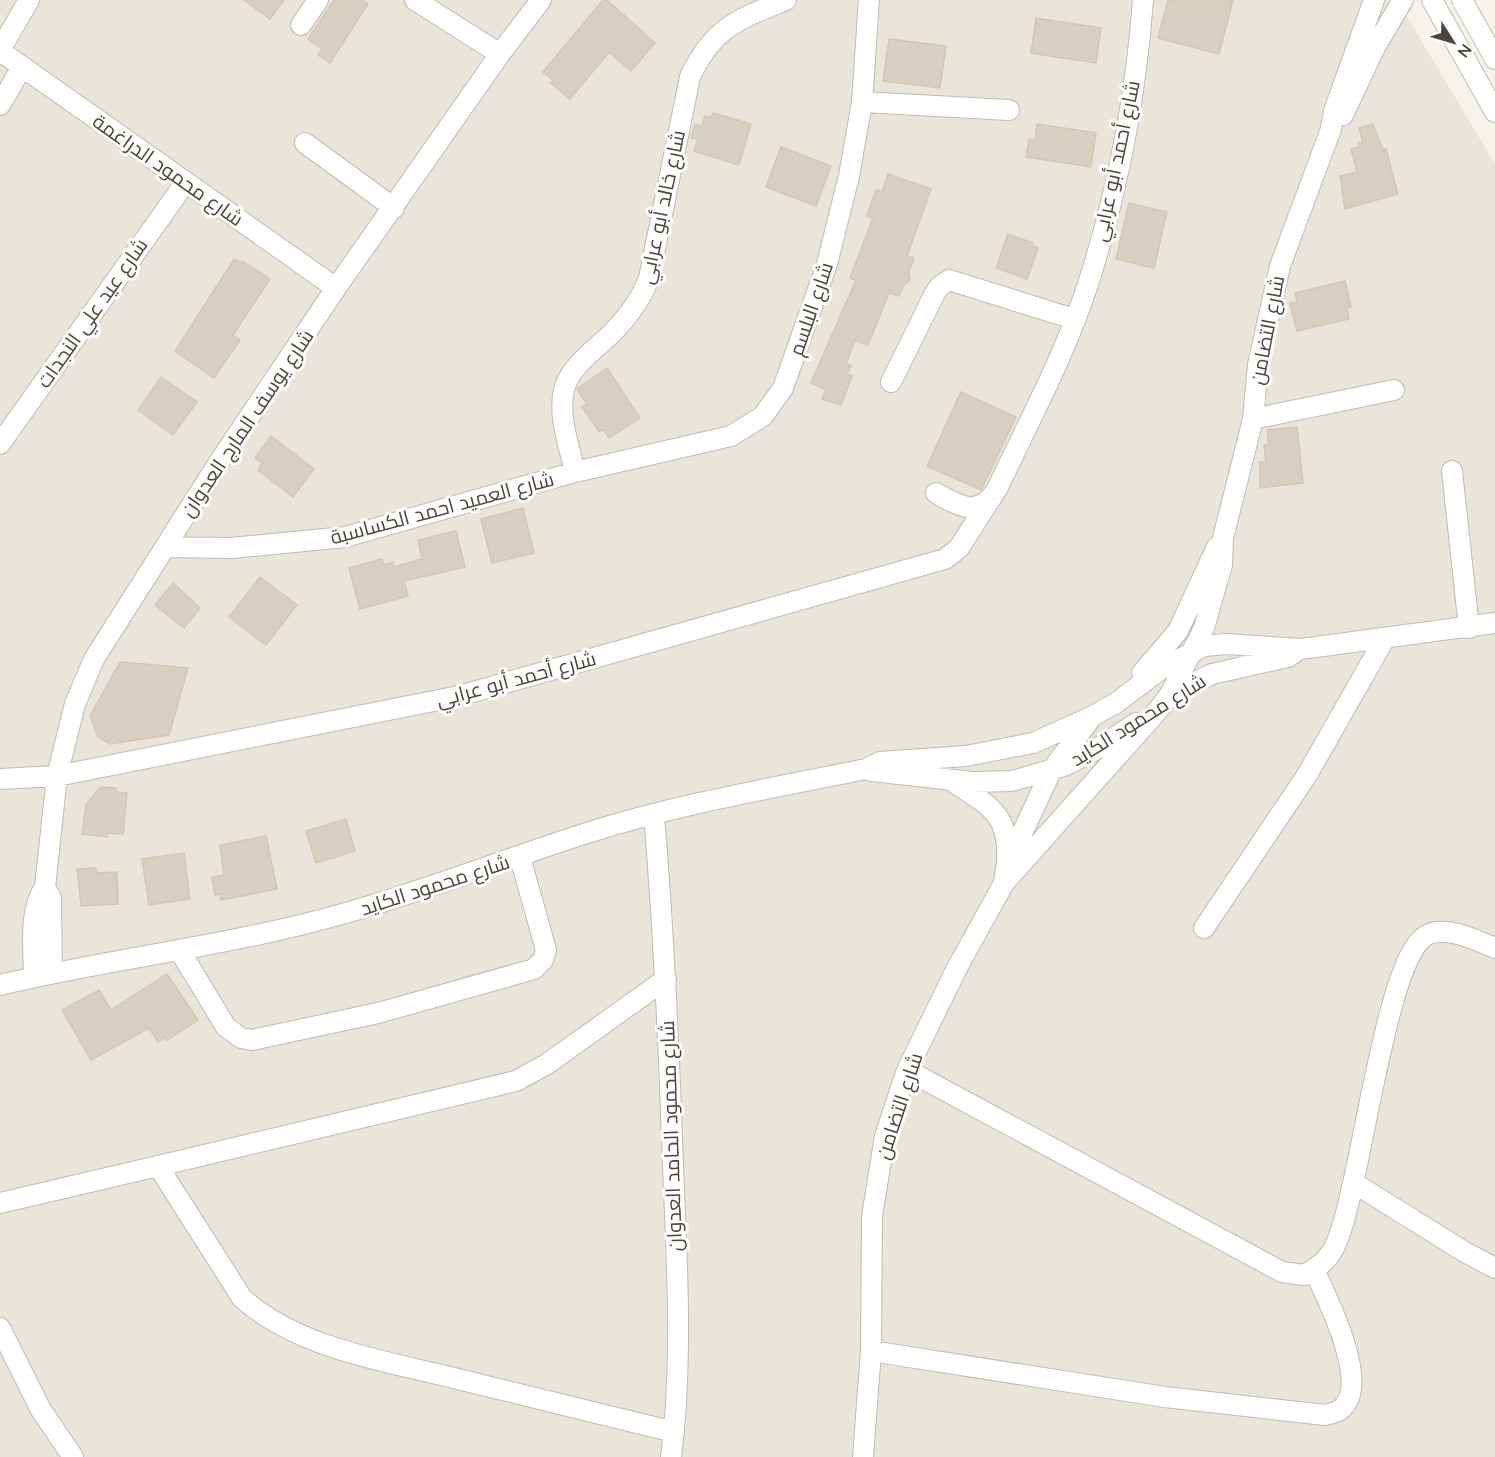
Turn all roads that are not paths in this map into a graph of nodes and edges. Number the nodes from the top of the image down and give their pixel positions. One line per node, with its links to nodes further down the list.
1 (29, 0): 15 (street)
2 (318, 0): 13 (street)
3 (415, 0): 16 (street)
4 (541, 0): 16 (street, شارع يوسف المارج العدوان)
5 (786, 0): 34 (street, شارع خالد أبو عرابي)
6 (869, 0): 19 (street, شارع البلسم)
7 (1143, 0): 28 (street, شارع أحمد أبو عرابي)
8 (1365, 0): 14 (street)
9 (1374, 0): 14 (street, شارع التضامن)
10 (1403, 0): 23 (street, شارع التضامن)
11 (1432, 0): 22 (street)
12 (1462, 0): 17 (street)
13 (301, 26)
14 (1357, 48): 23 (street, شارع التضامن)
15 (0, 51): 18 (street, شارع محمود الدراغمة)
16 (500, 54): 26 (street, شارع يوسف المارج العدوان)
17 (1495, 59)
18 (22, 67): 20 (street); 25 (street, شارع محمود الدراغمة)
19 (862, 102): 21 (street); 34 (street, شارع البلسم)
20 (0, 105)
21 (1009, 110)
22 (1495, 112)
23 (1331, 129): 31 (street, شارع التضامن)
24 (305, 143): 26 (street)
25 (185, 183): 27 (street, شارع محمود الدراغمة); 32 (street, شارع عيد علي النجدات)
26 (394, 208): 27 (street, شارع يوسف المارج العدوان)
27 (336, 288): 38 (street, شارع يوسف المارج العدوان)
28 (1074, 319): 29 (street); 36 (street, شارع أحمد أبو عرابي)
29 (891, 382)
30 (1394, 390): 31 (street)
31 (1253, 419): 37 (street, شارع التضامن)
32 (0, 444)
33 (1452, 471): 40 (street)
34 (575, 472): 38 (street, شارع العميد احمد الكساسبة)
35 (936, 493): 36 (street)
36 (993, 495): 48 (street, شارع أحمد أبو عرابي)
37 (1222, 538): 42 (street, شارع التضامن); 45 (street, شارع التضامن)
38 (165, 547): 48 (street, شارع يوسف المارج العدوان)
39 (1494, 624): 40 (street, شارع محمود الكايد)
40 (1469, 627): 41 (street, شارع محمود الكايد)
41 (1385, 638): 43 (street, شارع محمود الكايد); 54 (street)
42 (1196, 648): 43 (street, شارع محمود الكايد); 44 (street, شارع التضامن); 45 (street, شارع محمود الكايد)
43 (1301, 649): 44 (street, شارع محمود الكايد)
44 (1169, 696): 47 (street, شارع محمود الكايد); 53 (street, شارع التضامن)
45 (1092, 717): 46 (street, شارع محمود الكايد); 47 (street, شارع التضامن)
46 (866, 769): 50 (street, شارع محمود الكايد); 51 (street, شارع محمود الكايد)
47 (1051, 771): 50 (street, شارع محمود الكايد); 53 (street, شارع التضامن)
48 (57, 776): 49 (street, شارع أحمد أبو عرابي); 57 (street, شارع يوسف المارج العدوان)
49 (0, 779)
50 (948, 779): 53 (street)
51 (654, 816): 52 (street, شارع محمود الكايد); 58 (street, شارع محمود الحامد العدوان)
52 (520, 857): 56 (street, شارع محمود الكايد); 56 (street)
53 (1005, 876): 60 (street, شارع التضامن)
54 (1204, 928)
55 (1495, 948): 62 (street)
56 (180, 951): 57 (street, شارع محمود الكايد)
57 (43, 975): 59 (street, شارع محمود الكايد)
58 (666, 979): 61 (street); 68 (street, شارع محمود الحامد العدوان)
59 (0, 985)
60 (907, 1070): 65 (street); 67 (street, شارع التضامن)
61 (158, 1166): 63 (street); 68 (street)
62 (1354, 1183): 64 (street); 65 (street)
63 (0, 1203)
64 (1495, 1268)
65 (1314, 1270): 67 (street)
66 (0, 1328): 69 (street)
67 (871, 1351): 71 (street, شارع التضامن)
68 (674, 1432): 70 (street, شارع محمود الحامد العدوان)
69 (73, 1457)
70 (671, 1457)
71 (863, 1457)

